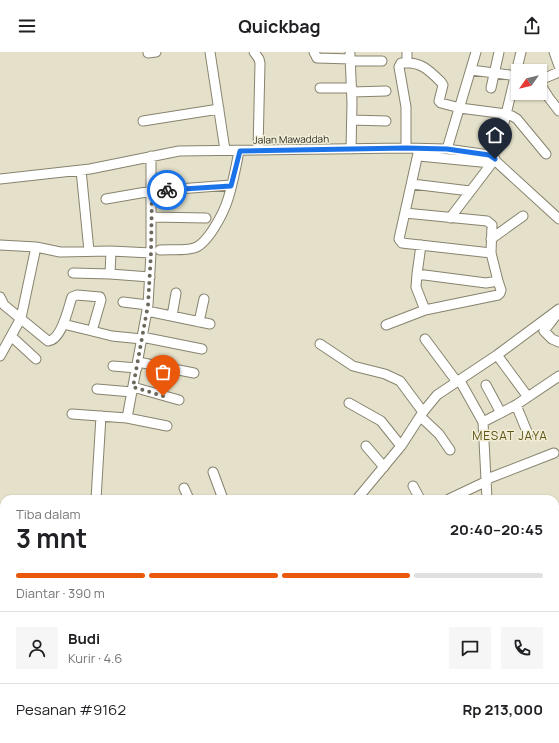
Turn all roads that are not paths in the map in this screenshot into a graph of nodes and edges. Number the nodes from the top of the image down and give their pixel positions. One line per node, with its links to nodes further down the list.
1 (210, 52): 26 (street)
2 (254, 52): 36 (street)
3 (314, 52): 9 (street)
4 (407, 52): 11 (street)
5 (476, 52): 14 (street)
6 (499, 52): 16 (street)
7 (521, 52): 12 (street)
8 (554, 52): 13 (street)
9 (351, 58): 10 (street); 21 (street)
10 (382, 61)
11 (407, 63): 25 (street); 32 (street)
12 (519, 64)
13 (559, 66)
14 (472, 70): 16 (street); 25 (street)
15 (559, 72): 18 (street)
16 (494, 73): 17 (street); 20 (street)
17 (511, 75)
18 (547, 77)
19 (320, 88): 21 (street)
20 (491, 88)
21 (352, 90): 22 (street); 29 (street)
22 (386, 90)
23 (547, 96): 27 (street)
24 (511, 97): 28 (street)
25 (460, 108): 28 (street); 34 (street)
26 (219, 109): 30 (street); 35 (street)
27 (559, 111)
28 (506, 114): 39 (street); 41 (street)
29 (352, 120): 31 (street); 33 (street)
30 (143, 121)
31 (386, 121)
32 (406, 148): 33 (street, Jalan Mawaddah); 38 (street, Jalan Mawaddah)
33 (352, 149): 36 (street, Jalan Mawaddah)
34 (447, 149): 38 (street, Jalan Mawaddah); 41 (street, Jalan Mawaddah)
35 (225, 150): 37 (street, Jalan Mawaddah); 40 (street, Jalan Mawaddah)
36 (258, 150): 37 (street, Jalan Mawaddah)
37 (240, 151): 45 (street)
38 (419, 152): 41 (street); 44 (street)
39 (546, 154)
40 (151, 156): 42 (street, Jalan Mawaddah); 46 (street)
41 (492, 159): 47 (street); 54 (street)
42 (81, 170): 43 (street, Jalan Mawaddah); 59 (street)
43 (0, 179)
44 (412, 184): 47 (street); 49 (street)
45 (231, 186): 46 (street); 61 (street)
46 (152, 191): 48 (street); 51 (street)
47 (470, 191): 53 (street)
48 (106, 199)
49 (404, 213): 53 (street); 57 (street)
50 (524, 216): 55 (street)
51 (152, 217): 52 (street); 61 (street)
52 (206, 218)
53 (450, 218): 55 (street)
54 (559, 218)
55 (491, 239): 62 (street)
56 (0, 244): 58 (street)
57 (421, 246): 62 (street); 65 (street)
58 (36, 247): 59 (street); 76 (street)
59 (89, 251): 60 (street)
60 (111, 251): 61 (street); 64 (street)
61 (156, 252): 66 (street)
62 (491, 252): 67 (street)
63 (73, 272): 64 (street)
64 (110, 274): 66 (street)
65 (417, 274): 67 (street); 73 (street)
66 (150, 277): 72 (street)
67 (498, 281): 73 (street)
68 (176, 293): 75 (street)
69 (0, 297): 76 (street)
70 (204, 299): 77 (street)
71 (123, 302): 72 (street)
72 (147, 308): 75 (street); 83 (street)
73 (425, 310): 80 (street)
74 (559, 311): 85 (street); 89 (street)
75 (172, 316): 77 (street)
76 (21, 318): 78 (street); 82 (street)
77 (199, 322): 79 (street)
78 (63, 324): 81 (street); 81 (street)
79 (210, 324)
80 (386, 325)
81 (92, 331): 83 (street)
82 (11, 336): 86 (street); 91 (street)
83 (142, 338): 88 (street); 92 (street)
84 (425, 339): 96 (street)
85 (559, 342)
86 (3, 343): 90 (street)
87 (320, 344): 106 (street)
88 (202, 349)
89 (497, 355): 96 (street); 100 (street)
90 (0, 356)
91 (36, 359)
92 (137, 365): 93 (street); 94 (street); 99 (street)
93 (113, 366)
94 (194, 373)
95 (559, 376): 100 (street)
96 (459, 382): 106 (street); 109 (street)
97 (486, 385): 104 (street)
98 (97, 389): 99 (street)
99 (133, 390): 101 (street); 108 (street)
100 (528, 397): 103 (street)
101 (179, 400)
102 (349, 403): 113 (street)
103 (516, 405): 104 (street); 111 (street)
104 (501, 413): 109 (street)
105 (72, 414): 107 (street)
106 (422, 414): 113 (street); 114 (street)
107 (101, 416): 108 (street); 121 (street)
108 (127, 418): 110 (street)
109 (483, 422): 118 (street)
110 (167, 426)
111 (528, 434)
112 (366, 446): 116 (street)
113 (402, 446): 116 (street)
114 (450, 450)
115 (554, 453): 118 (street)
116 (384, 467): 124 (street)
117 (213, 472): 123 (street)
118 (487, 480): 126 (street); 127 (street)
119 (413, 486): 125 (street)
120 (184, 488): 122 (street)
121 (96, 495)
122 (187, 495)
123 (222, 495)
124 (360, 495)
125 (418, 495)
126 (457, 495)
127 (487, 495)

